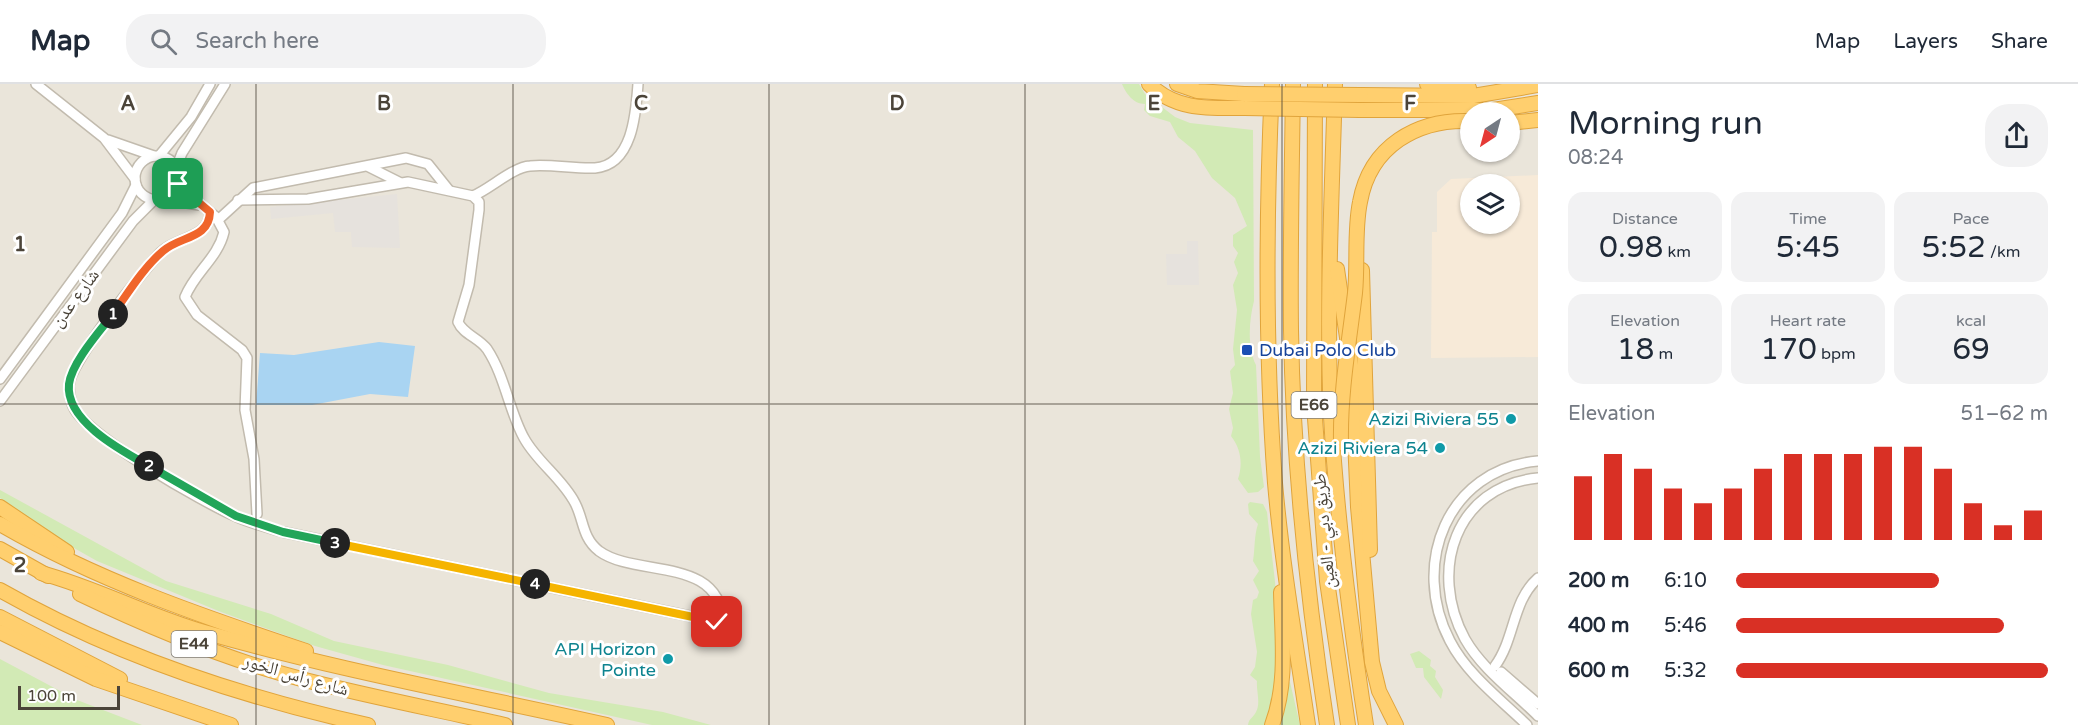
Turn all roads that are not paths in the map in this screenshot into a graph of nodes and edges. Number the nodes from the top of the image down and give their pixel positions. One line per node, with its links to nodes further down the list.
1 (36, 84): 21 (street)
2 (210, 84): 22 (street)
3 (225, 84): 24 (street)
4 (638, 84): 28 (street)
5 (1149, 84): 14 (highway)
6 (1177, 84): 14 (highway)
7 (1272, 84): 44 (highway)
8 (1293, 84): 67 (highway, طريق دبي - العين / E66)
9 (1315, 84): 68 (highway, طريق دبي - العين / E66)
10 (1335, 84): 31 (highway)
11 (1427, 84): 13 (highway)
12 (1538, 85): 13 (highway)
13 (1498, 92): 14 (highway, bridge)
14 (1244, 101): 15 (highway, bridge)
15 (1538, 103)
16 (1538, 110): 17 (highway)
17 (1520, 114)
18 (1538, 120): 20 (highway)
19 (1460, 122): 35 (highway, bridge)
20 (1520, 122)
21 (104, 138): 22 (street); 25 (street)
22 (156, 156): 24 (street); 25 (street)
23 (369, 166): 26 (street); 27 (street); 30 (street)
24 (177, 172): 29 (street); 32 (street)
25 (135, 182): 29 (street); 36 (street, شارع عدن)
26 (399, 182): 27 (street); 30 (street)
27 (448, 189): 28 (street)
28 (473, 196): 33 (street)
29 (158, 199): 32 (street); 37 (street, شارع عدن)
30 (238, 200): 34 (street)
31 (1332, 201): 49 (highway); 54 (highway)
32 (199, 205): 33 (street)
33 (210, 212): 34 (street)
34 (218, 220): 41 (street)
35 (1358, 224): 49 (highway, bridge); 54 (highway, bridge)
36 (0, 379)
37 (0, 401)
38 (1538, 461): 71 (street)
39 (1538, 478): 52 (street)
40 (0, 507): 47 (highway)
41 (257, 514)
42 (0, 524): 47 (highway)
43 (0, 549): 45 (highway, شارع رأس الخور / E44)
44 (1282, 554): 65 (highway); 66 (highway)
45 (41, 573): 55 (highway); 63 (highway, شارع رأس الخور / E44)
46 (1538, 578): 53 (street)
47 (120, 583): 55 (highway)
48 (0, 590): 62 (highway, شارع رأس الخور / E44)
49 (1368, 597): 70 (highway)
50 (0, 617): 59 (highway)
51 (0, 632): 59 (highway)
52 (1469, 645): 53 (street); 57 (street)
53 (1495, 666): 56 (street)
54 (1357, 667): 69 (highway)
55 (379, 676): 64 (highway)
56 (1510, 680): 57 (street); 58 (street)
57 (1514, 692): 60 (street)
58 (1538, 704)
59 (198, 714): 61 (highway)
60 (1538, 716)
61 (231, 725)
62 (368, 725)
63 (505, 725)
64 (608, 725)
65 (1272, 725)
66 (1308, 725)
67 (1327, 725)
68 (1348, 725)
69 (1366, 725)
70 (1396, 725)
71 (1527, 725)

